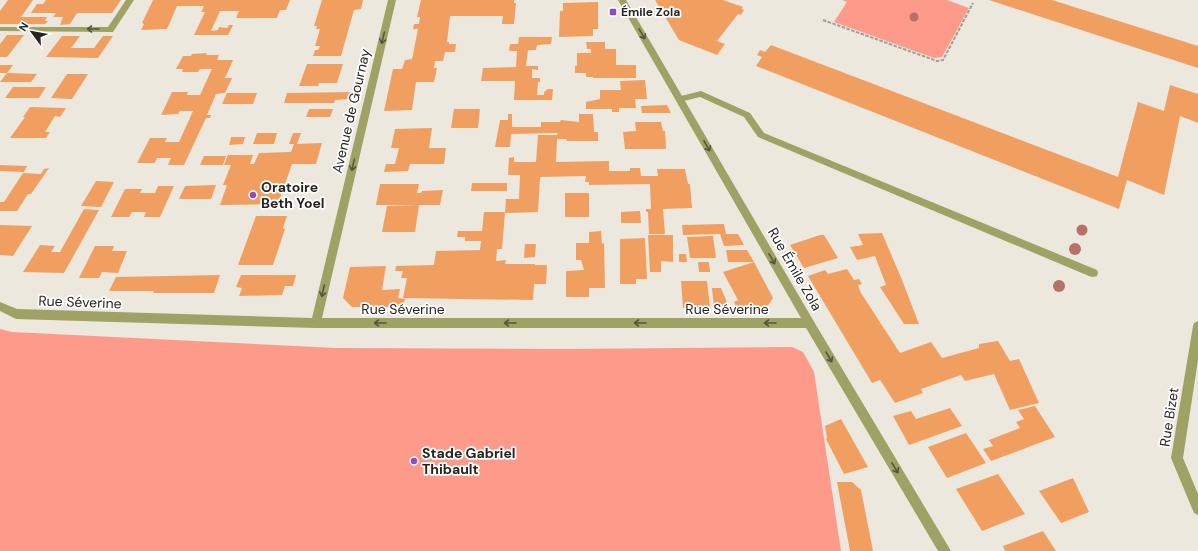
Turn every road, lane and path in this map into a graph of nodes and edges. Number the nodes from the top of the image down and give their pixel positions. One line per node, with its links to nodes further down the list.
1 (130, 0): 6 (street, one-way to 6)
2 (392, 0): 10 (street, Avenue de Gournay, one-way to 10)
3 (622, 0): 7 (street, Rue Émile Zola, one-way to 7)
4 (973, 3): 5 (path)
5 (824, 20)
6 (0, 29)
7 (680, 99): 8 (street); 11 (street, Rue Émile Zola, one-way to 11)
8 (1093, 274)
9 (0, 306): 10 (street, Rue Séverine)
10 (316, 323): 11 (street, Rue Séverine, one-way to 10)
11 (809, 323): 14 (street, Rue Émile Zola, one-way to 14)
12 (1198, 326): 13 (street, Rue Bizet)
13 (1198, 509)
14 (945, 551)

